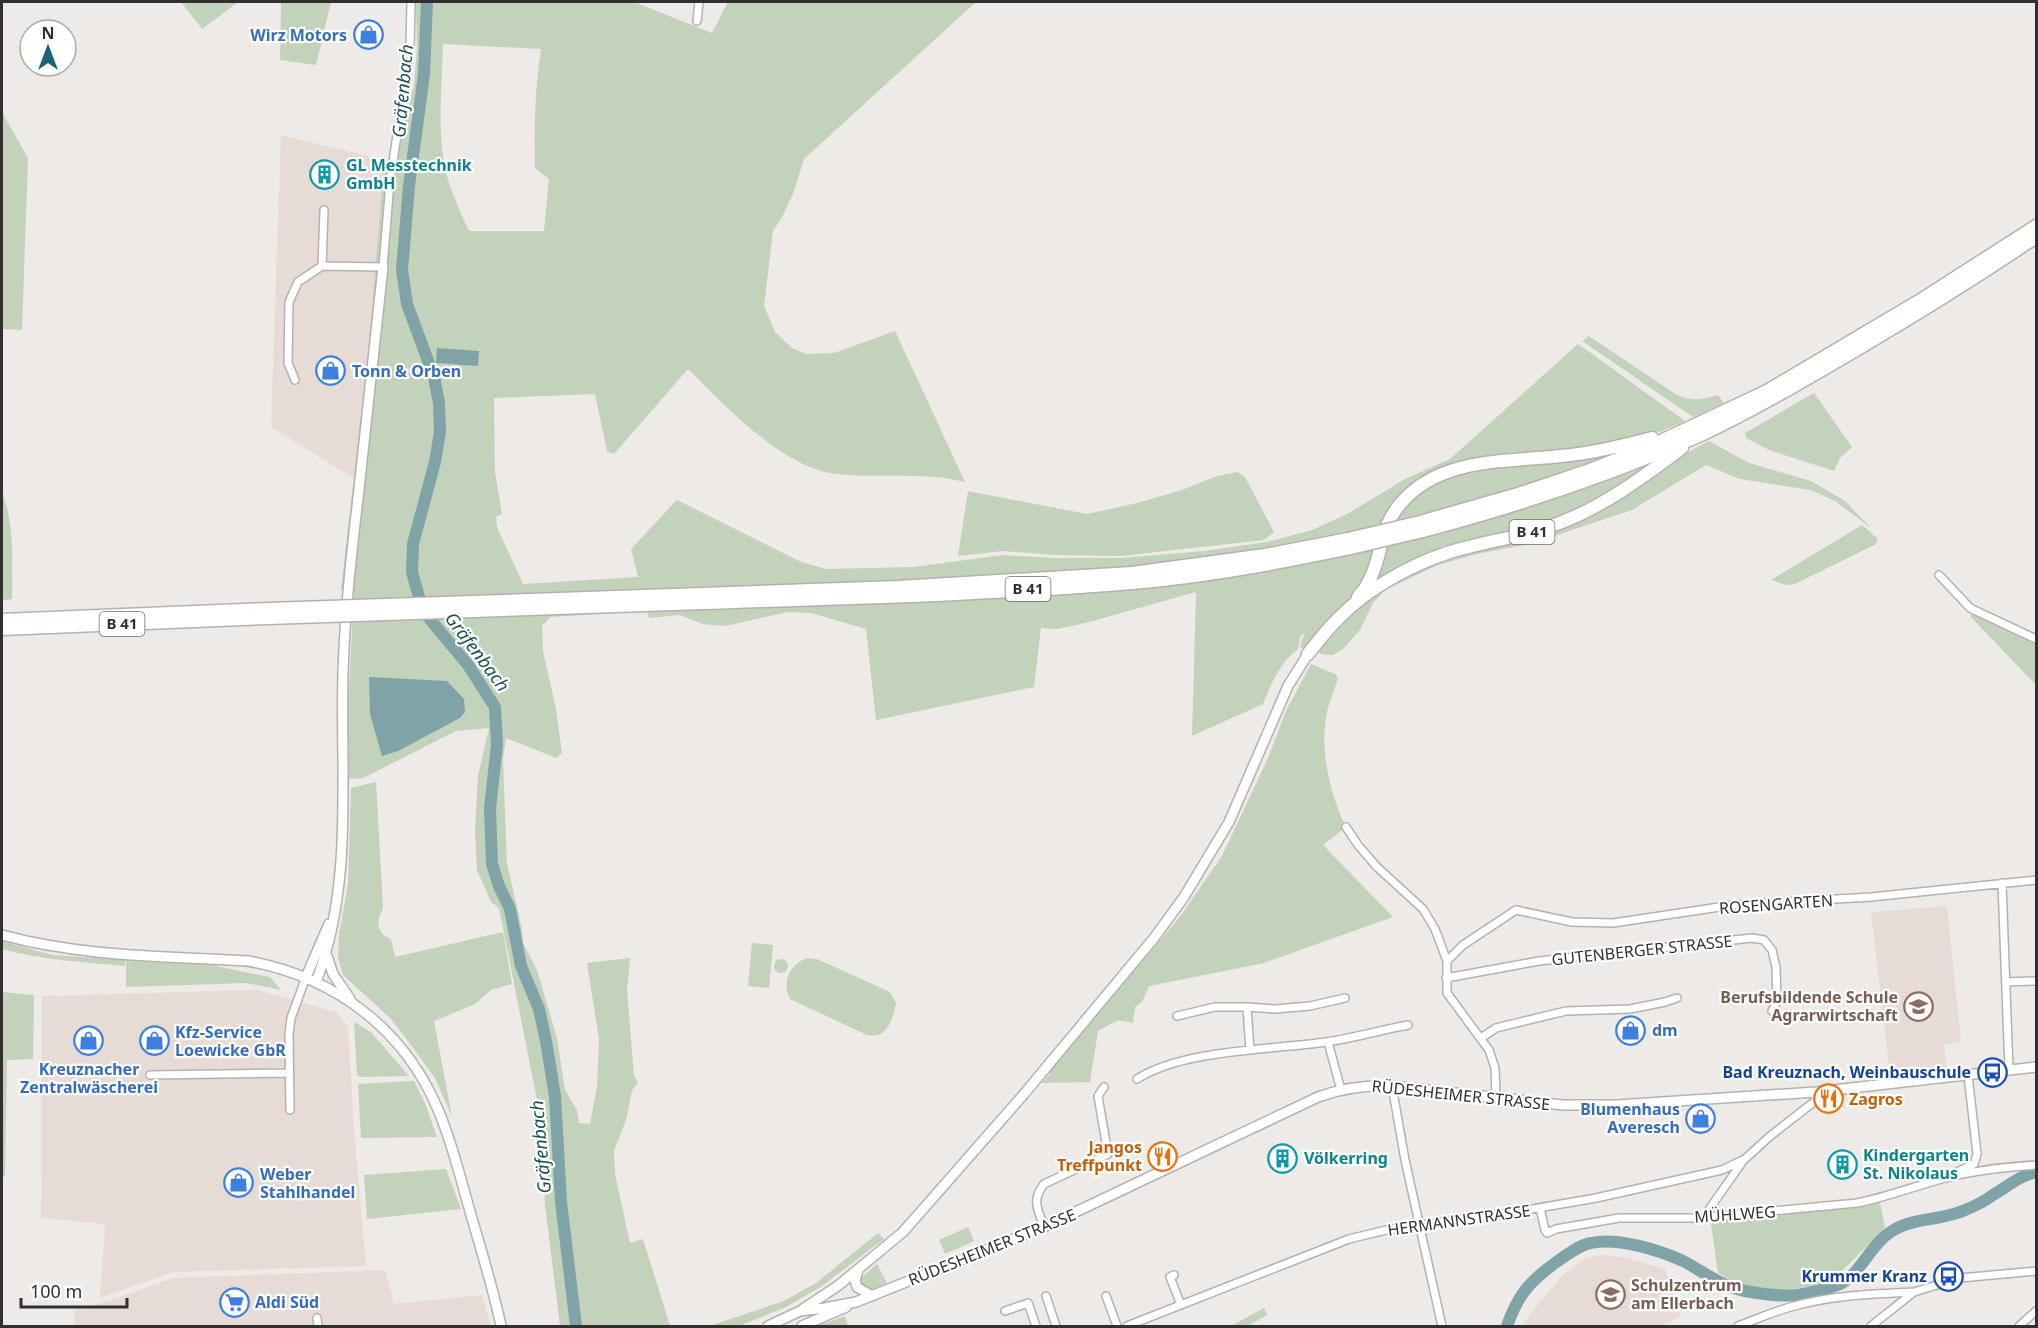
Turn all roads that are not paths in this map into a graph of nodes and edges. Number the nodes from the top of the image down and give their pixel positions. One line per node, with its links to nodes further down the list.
1 (411, 2): 8 (street)
2 (699, 2): 3 (street)
3 (697, 21)
4 (324, 210): 7 (street)
5 (2037, 226): 10 (highway, B 41)
6 (2037, 237): 10 (highway, B 41)
7 (322, 266): 8 (street); 9 (street)
8 (383, 267): 21 (street)
9 (295, 380)
10 (1695, 431): 12 (highway, B 41); 12 (highway, B 41); 13 (highway, B 41, bridge)
11 (1939, 575): 16 (street)
12 (1352, 606): 17 (highway, B 41)
13 (243, 615): 14 (highway, B 41); 15 (highway, B 41)
14 (2, 620)
15 (2, 629)
16 (2037, 639)
17 (1308, 654): 59 (street)
18 (1346, 827): 24 (street)
19 (2037, 880): 20 (street, ROSENGARTEN)
20 (2002, 883): 24 (street, ROSENGARTEN); 29 (street)
21 (336, 902): 23 (street); 25 (street)
22 (2, 935): 25 (street)
23 (326, 954): 28 (street); 32 (street)
24 (1447, 961): 26 (street)
25 (306, 977): 28 (street); 42 (street)
26 (1446, 978): 34 (street, GUTENBERGER STRASSE); 37 (street)
27 (2037, 981): 29 (street)
28 (316, 982): 32 (street)
29 (2006, 982): 41 (street)
30 (1345, 998): 33 (street)
31 (1677, 998): 37 (street)
32 (353, 1004): 73 (street)
33 (1247, 1007): 35 (street); 39 (street)
34 (1772, 1011)
35 (1177, 1016)
36 (1408, 1025): 38 (street)
37 (1481, 1038): 50 (street)
38 (1328, 1042): 39 (street); 48 (street)
39 (1250, 1050): 45 (street)
40 (2037, 1067): 41 (street, RÜDESHEIMER STRASSE)
41 (2009, 1070): 44 (street, RÜDESHEIMER STRASSE)
42 (289, 1073): 43 (street); 51 (street)
43 (150, 1075)
44 (1968, 1075): 49 (street, RÜDESHEIMER STRASSE); 54 (street, MÜHLWEG)
45 (1137, 1079)
46 (1392, 1086): 48 (street, RÜDESHEIMER STRASSE); 50 (street, RÜDESHEIMER STRASSE); 57 (street)
47 (1104, 1087): 58 (street)
48 (1341, 1090): 58 (street, RÜDESHEIMER STRASSE)
49 (1816, 1092): 50 (street, RÜDESHEIMER STRASSE); 52 (street, HERMANNSTRASSE)
50 (1496, 1098)
51 (290, 1110)
52 (1745, 1159): 55 (street, HERMANNSTRASSE); 56 (street, HERMANNSTRASSE)
53 (2037, 1165): 54 (street, MÜHLWEG)
54 (1948, 1177): 56 (street, MÜHLWEG)
55 (1540, 1208): 56 (street, MÜHLWEG); 57 (street, HERMANNSTRASSE)
56 (1707, 1217)
57 (1420, 1226): 67 (street, HERMANNSTRASSE); 80 (street)
58 (1044, 1227): 63 (street, RÜDESHEIMER STRASSE)
59 (858, 1271): 63 (street); 68 (street)
60 (2037, 1271): 62 (street)
61 (1174, 1275): 67 (street)
62 (1914, 1292): 81 (street); 82 (street)
63 (872, 1296): 66 (street, RÜDESHEIMER STRASSE)
64 (1046, 1296): 77 (street)
65 (1106, 1296): 78 (street)
66 (856, 1302): 68 (street, RÜDESHEIMER STRASSE); 75 (street, RÜDESHEIMER STRASSE)
67 (1181, 1305): 79 (street, HERMANNSTRASSE)
68 (800, 1311): 74 (street)
69 (1005, 1311): 76 (street)
70 (2037, 1311): 83 (street)
71 (317, 1318): 72 (street)
72 (318, 1326)
73 (502, 1326)
74 (768, 1326)
75 (802, 1326)
76 (1036, 1326)
77 (1056, 1326)
78 (1117, 1326)
79 (1127, 1326)
80 (1443, 1326)
81 (1738, 1326)
82 (1871, 1326)
83 (2019, 1326)

